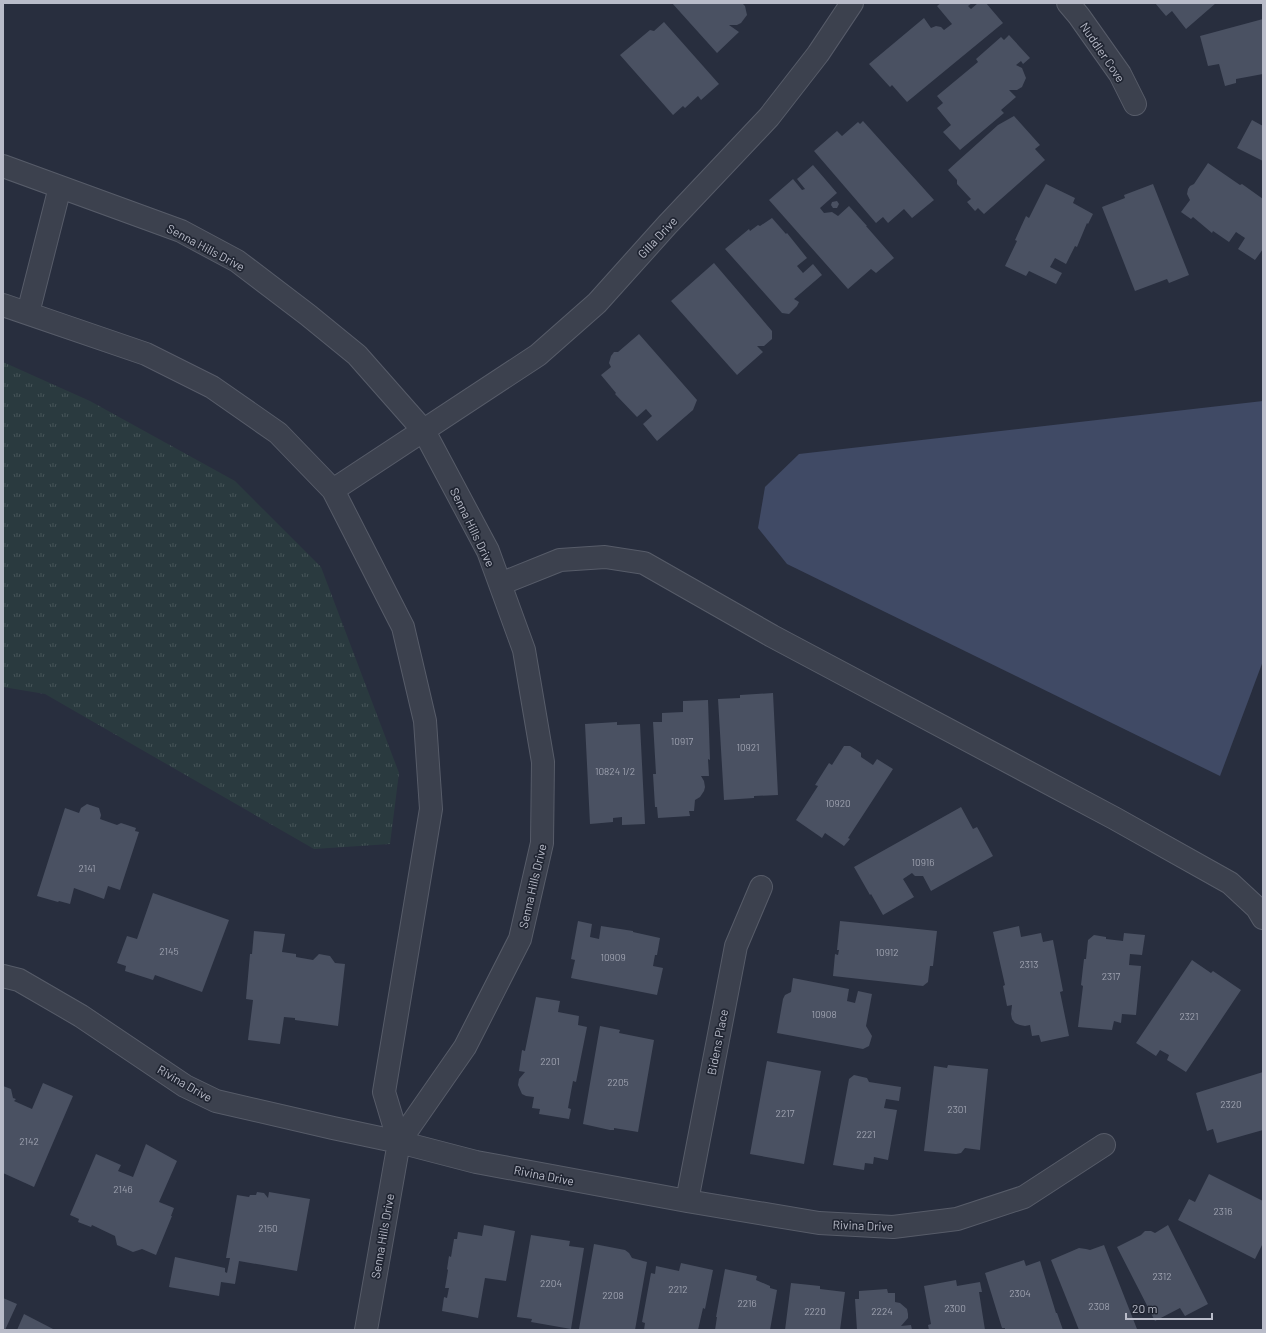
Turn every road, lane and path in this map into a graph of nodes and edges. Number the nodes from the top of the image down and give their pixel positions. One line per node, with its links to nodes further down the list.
1 (852, 3): 8 (street, Gilla Drive)
2 (1068, 3): 3 (street, Nuddler Cove)
3 (1134, 104)
4 (3, 166): 5 (street, Senna Hills Drive)
5 (60, 187): 7 (street); 8 (street, Senna Hills Drive)
6 (3, 305): 7 (street, Senna Hills Drive)
7 (28, 314): 9 (street, Senna Hills Drive)
8 (424, 432): 9 (street, Gilla Drive); 10 (street, Senna Hills Drive)
9 (333, 490): 14 (street, Senna Hills Drive)
10 (500, 584): 12 (street); 14 (street, Senna Hills Drive)
11 (761, 887): 16 (street, Bidens Place)
12 (1263, 918)
13 (3, 976): 14 (street, Rivina Drive)
14 (399, 1142): 16 (street, Rivina Drive); 17 (street, Senna Hills Drive)
15 (1104, 1145): 16 (street, Rivina Drive)
16 (687, 1201)
17 (366, 1330)

